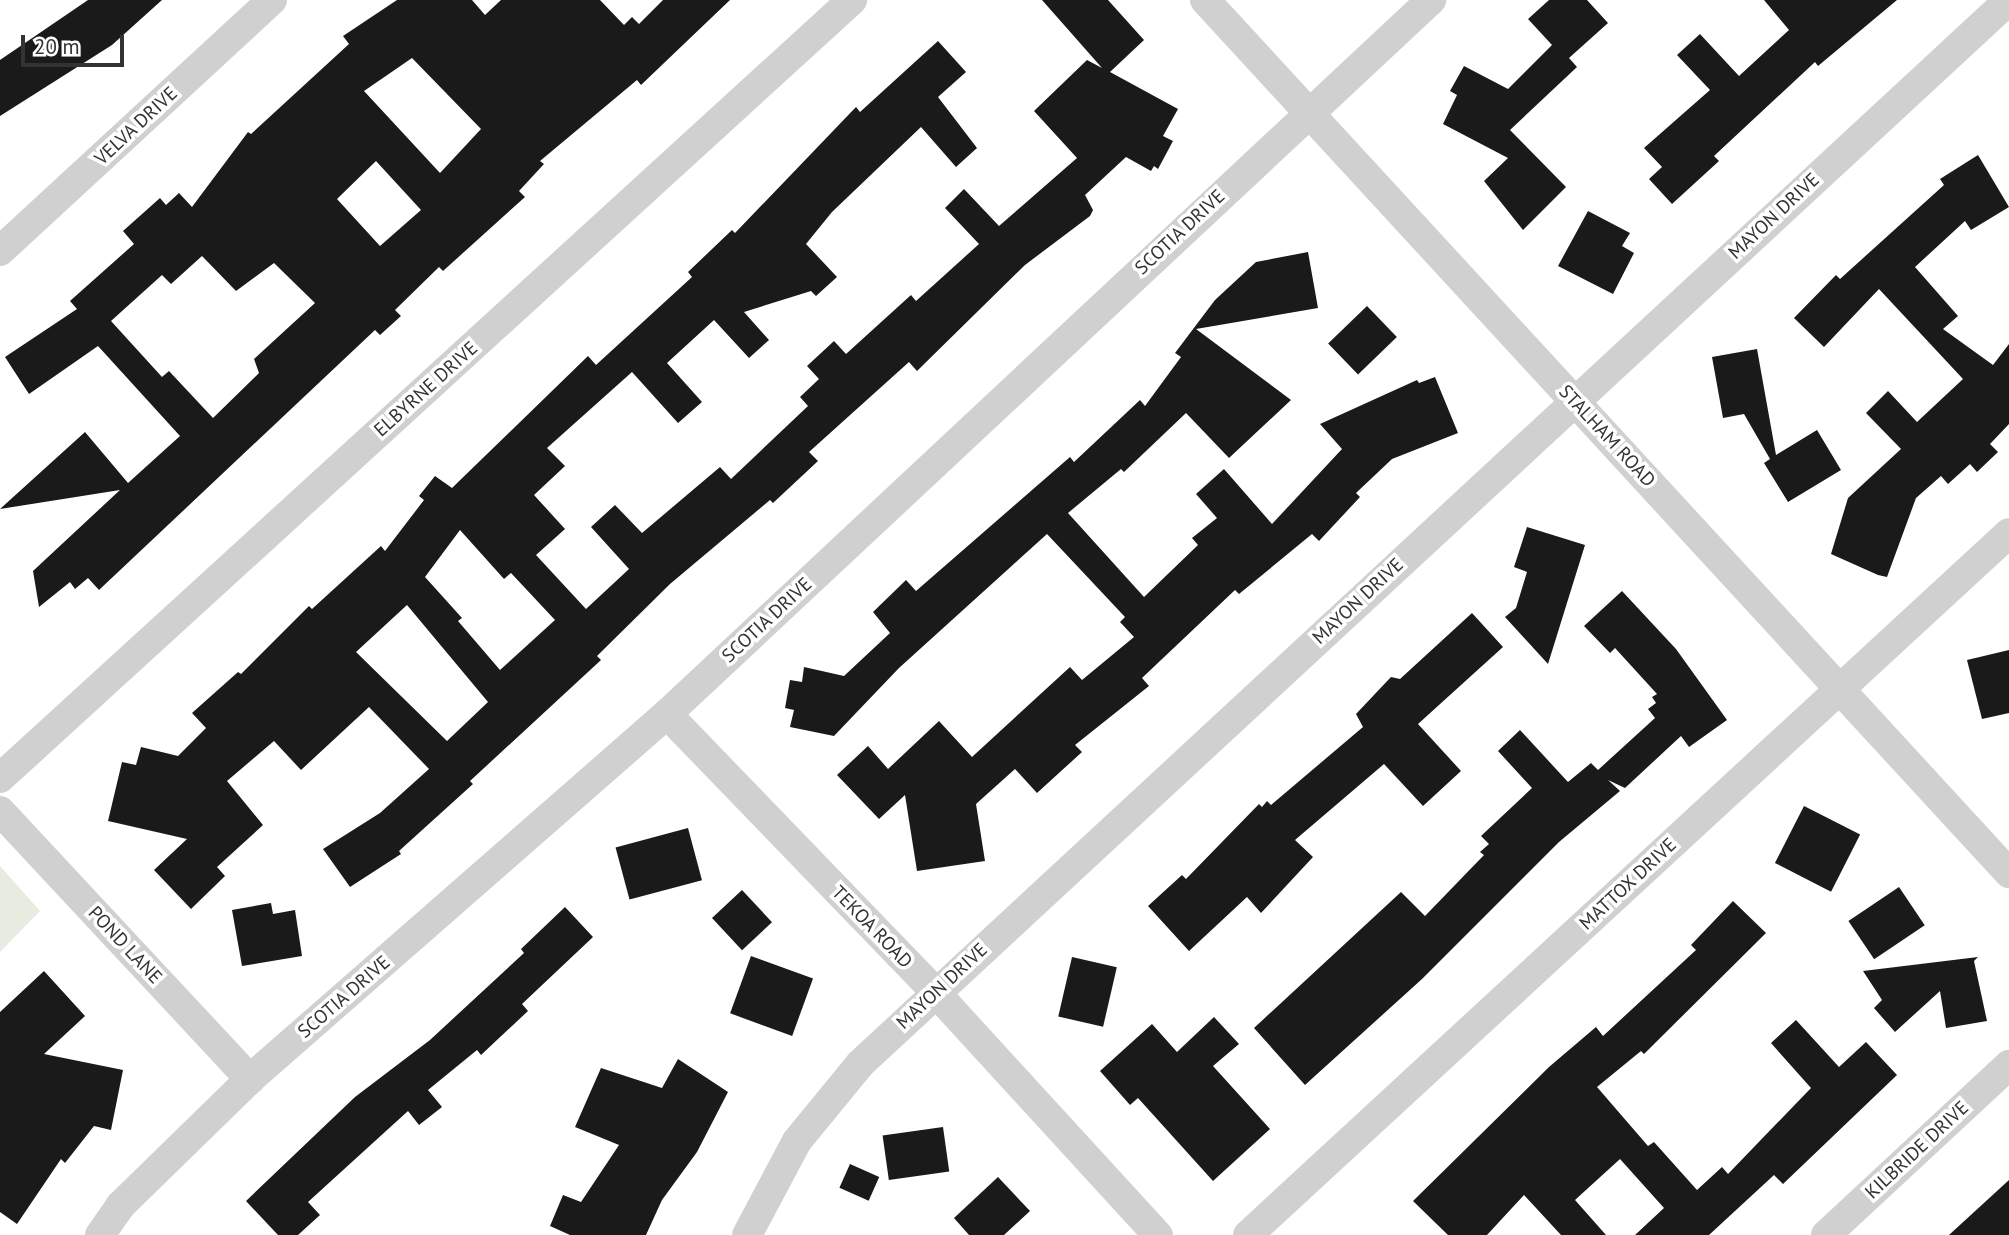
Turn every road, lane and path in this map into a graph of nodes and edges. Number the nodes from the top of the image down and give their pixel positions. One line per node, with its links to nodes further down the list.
1 (272, 0): 7 (street, VELVA DRIVE)
2 (852, 0): 12 (street, ELBYRNE DRIVE)
3 (1205, 0): 6 (street, STALHAM ROAD)
4 (1431, 0): 6 (street, SCOTIA DRIVE)
5 (2009, 0): 8 (street, MAYON DRIVE)
6 (1308, 113): 8 (street, STALHAM ROAD); 11 (street, SCOTIA DRIVE)
7 (0, 251)
8 (1574, 400): 10 (street, STALHAM ROAD); 15 (street, MAYON DRIVE)
9 (2009, 533): 10 (street, MATTOX DRIVE)
10 (1839, 688): 14 (street, STALHAM ROAD); 21 (street, MATTOX DRIVE)
11 (667, 714): 15 (street, TEKOA ROAD); 17 (street, SCOTIA DRIVE)
12 (0, 778)
13 (0, 811): 17 (street, POND LANE)
14 (2009, 873)
15 (935, 992): 19 (street, MAYON DRIVE); 20 (street, TEKOA ROAD)
16 (2009, 1065): 22 (street, KILBRIDE DRIVE)
17 (250, 1079): 18 (street, SCOTIA DRIVE)
18 (100, 1235)
19 (747, 1235)
20 (1158, 1235)
21 (1248, 1235)
22 (1826, 1235)

